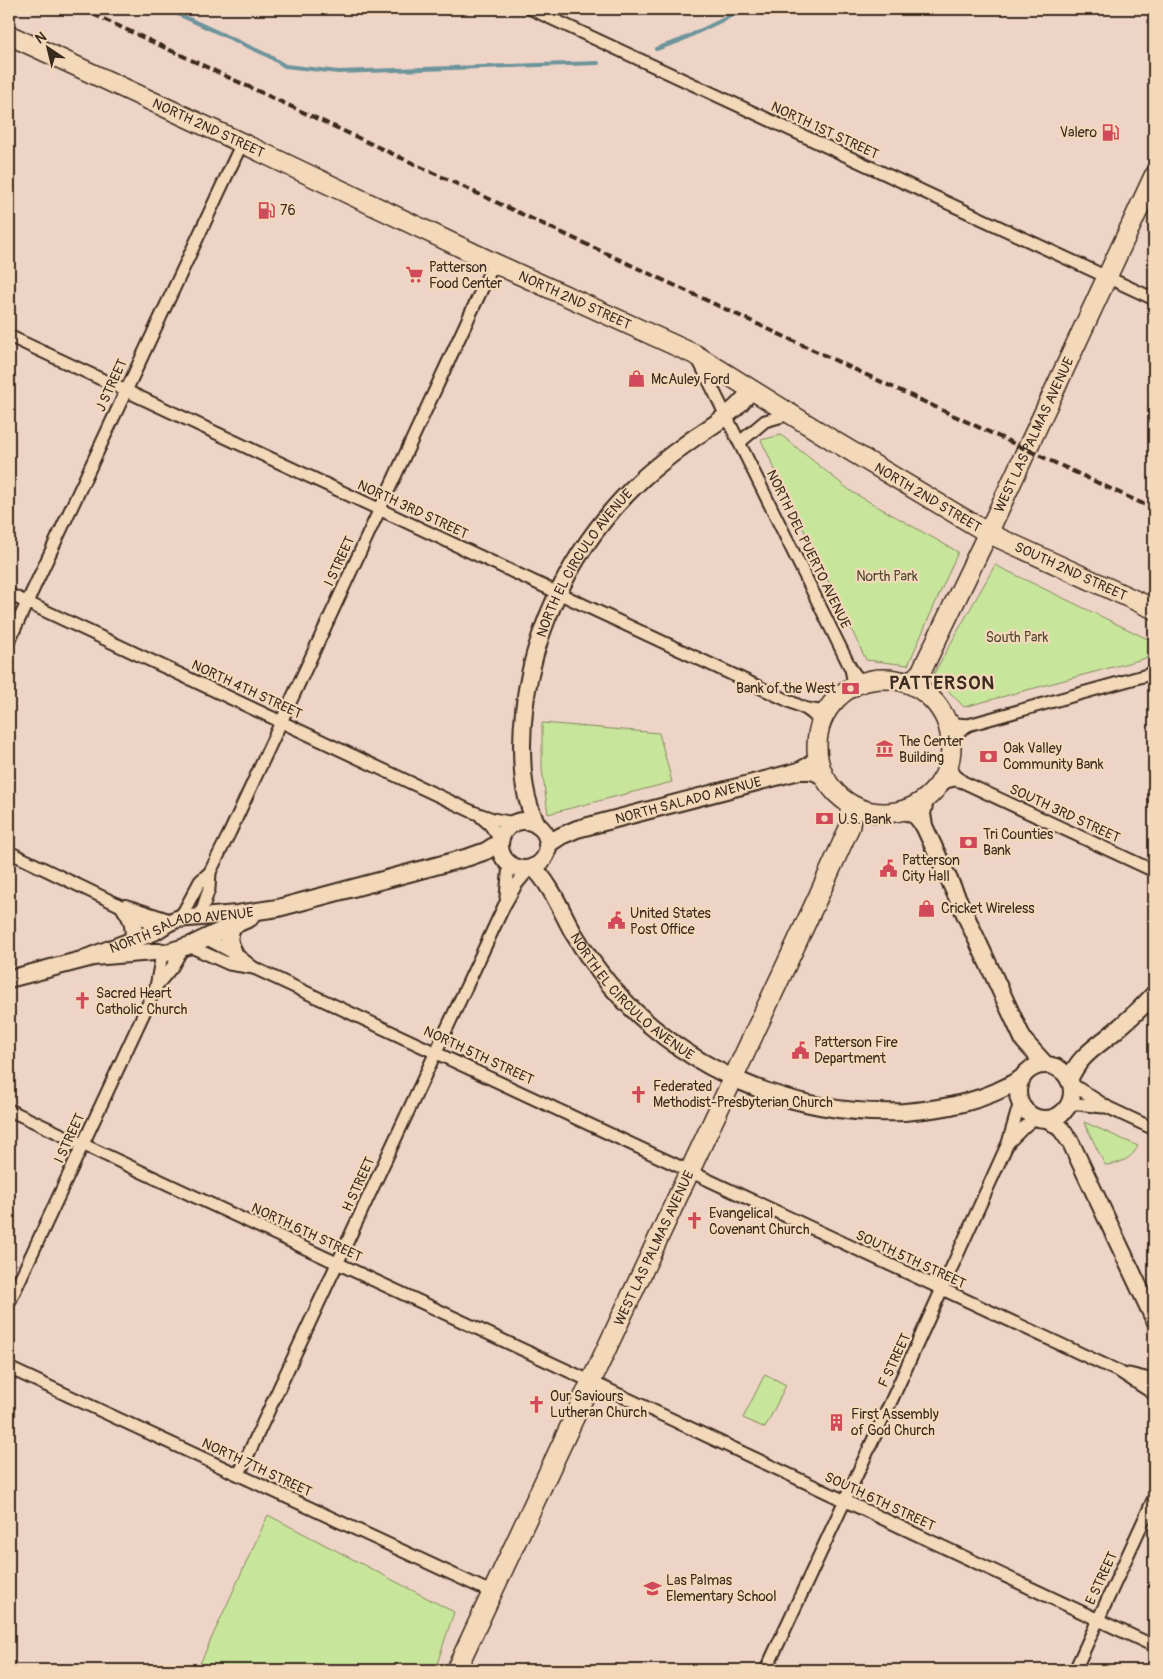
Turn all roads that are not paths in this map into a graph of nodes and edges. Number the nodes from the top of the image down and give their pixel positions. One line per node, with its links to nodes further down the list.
1 (531, 9): 6 (street, NORTH 1ST STREET)
2 (9, 36): 3 (main road, NORTH 2ND STREET)
3 (242, 143): 5 (main road, NORTH 2ND STREET); 11 (street, J STREET)
4 (1154, 176): 6 (main road, WEST LAS PALMAS AVENUE)
5 (494, 263): 9 (main road, NORTH 2ND STREET); 15 (street, I STREET)
6 (1107, 278): 7 (street, NORTH 1ST STREET); 16 (main road, WEST LAS PALMAS AVENUE)
7 (1154, 300)
8 (9, 336): 11 (street, NORTH 3RD STREET)
9 (696, 355): 10 (main road, NORTH 2ND STREET); 13 (street, NORTH DEL PUERTO AVENUE)
10 (751, 390): 12 (main road, NORTH 2ND STREET); 13 (street, NORTH EL CIRCULO AVENUE)
11 (125, 392): 15 (street, NORTH 3RD STREET); 19 (street, J STREET)
12 (790, 414): 14 (street); 16 (main road, NORTH 2ND STREET)
13 (727, 415): 14 (street, NORTH DEL PUERTO AVENUE); 17 (street, NORTH EL CIRCULO AVENUE)
14 (740, 442): 22 (street, NORTH DEL PUERTO AVENUE)
15 (380, 510): 17 (street, NORTH 3RD STREET); 31 (street, I STREET)
16 (988, 533): 20 (main road, SOUTH 2ND STREET); 23 (main road, WEST LAS PALMAS AVENUE)
17 (558, 592): 30 (street, NORTH 3RD STREET); 40 (street, NORTH EL CIRCULO AVENUE)
18 (9, 594): 19 (street, NORTH 4TH STREET)
19 (27, 603): 21 (street, J STREET); 31 (street, NORTH 4TH STREET)
20 (1154, 610)
21 (9, 641)
22 (851, 669): 25 (street, NORTH DEL PUERTO AVENUE); 27 (street)
23 (921, 672): 26 (main road); 28 (main road)
24 (1154, 673): 32 (street)
25 (866, 682): 26 (main road); 27 (main road)
26 (905, 682): 28 (main road)
27 (848, 690): 30 (main road)
28 (925, 692): 29 (main road)
29 (946, 717): 32 (street); 33 (main road)
30 (824, 718): 34 (main road)
31 (281, 721): 44 (street, NORTH 4TH STREET); 56 (street, I STREET)
32 (968, 725): 33 (street)
33 (952, 744): 35 (main road)
34 (818, 758): 36 (street, NORTH SALADO AVENUE); 37 (main road)
35 (950, 764): 38 (street, SOUTH 3RD STREET); 39 (main road)
36 (799, 771): 37 (street, NORTH SALADO AVENUE); 49 (street, NORTH SALADO AVENUE)
37 (823, 776): 42 (main road)
38 (963, 782): 39 (street, SOUTH 3RD STREET); 55 (street, SOUTH 3RD STREET)
39 (942, 783): 41 (main road)
40 (526, 794): 46 (street, NORTH EL CIRCULO AVENUE); 49 (street, NORTH EL CIRCULO AVENUE)
41 (925, 800): 43 (main road); 48 (street)
42 (848, 804): 45 (main road); 47 (main road, WEST LAS PALMAS AVENUE)
43 (905, 810): 45 (main road); 48 (street)
44 (473, 812): 46 (street, NORTH 4TH STREET); 50 (street, NORTH 4TH STREET)
45 (869, 812): 47 (main road, WEST LAS PALMAS AVENUE)
46 (516, 822): 49 (street); 50 (street)
47 (850, 826): 79 (main road, WEST LAS PALMAS AVENUE)
48 (924, 826): 74 (street)
49 (544, 838): 54 (street); 57 (street, NORTH EL CIRCULO AVENUE)
50 (500, 841): 52 (street, NORTH SALADO AVENUE); 53 (street)
51 (9, 852): 59 (street)
52 (469, 857): 53 (street, NORTH SALADO AVENUE); 60 (street, NORTH SALADO AVENUE)
53 (508, 863): 54 (street); 58 (street, H STREET)
54 (531, 868): 57 (street, NORTH EL CIRCULO AVENUE); 58 (street, H STREET)
55 (1154, 871)
56 (210, 872): 61 (street, I STREET); 62 (street, I STREET)
57 (553, 892): 79 (street, NORTH EL CIRCULO AVENUE)
58 (504, 906): 76 (street, H STREET)
59 (122, 907): 62 (street); 65 (street)
60 (278, 908): 61 (street, NORTH SALADO AVENUE); 63 (street, NORTH SALADO AVENUE)
61 (201, 917): 62 (street, NORTH SALADO AVENUE); 64 (street)
62 (166, 925): 65 (street, NORTH SALADO AVENUE); 67 (street)
63 (232, 926): 64 (street, NORTH SALADO AVENUE); 68 (street)
64 (207, 937): 66 (street, NORTH SALADO AVENUE); 68 (street, NORTH 5TH STREET)
65 (133, 940): 69 (street, NORTH SALADO AVENUE)
66 (186, 947): 67 (street, NORTH SALADO AVENUE); 70 (street, NORTH 5TH STREET); 72 (street, I STREET)
67 (161, 953): 69 (street, NORTH SALADO AVENUE); 72 (street, I STREET)
68 (234, 953): 70 (street, NORTH 5TH STREET)
69 (86, 958): 71 (street, NORTH SALADO AVENUE)
70 (254, 968): 76 (street, NORTH 5TH STREET)
71 (9, 979)
72 (156, 987): 90 (street, I STREET)
73 (1154, 994): 75 (street)
74 (1024, 1041): 77 (street); 78 (street)
75 (1092, 1048): 77 (street); 80 (street)
76 (437, 1052): 91 (street, NORTH 5TH STREET); 92 (street, H STREET)
77 (1050, 1066): 78 (street); 80 (street)
78 (1025, 1075): 81 (street); 82 (street)
79 (734, 1079): 81 (street, NORTH EL CIRCULO AVENUE); 91 (main road, WEST LAS PALMAS AVENUE)
80 (1069, 1082): 83 (street); 84 (street)
81 (981, 1098): 82 (street)
82 (1020, 1102): 86 (street); 88 (street, F STREET)
83 (1067, 1106): 84 (street); 86 (street); 89 (street)
84 (1109, 1108): 87 (street)
85 (9, 1110): 90 (street, NORTH 6TH STREET)
86 (1042, 1118): 88 (street, F STREET); 89 (street)
87 (1154, 1129)
88 (1008, 1143): 93 (street, F STREET)
89 (1071, 1143): 95 (street)
90 (83, 1144): 92 (street, NORTH 6TH STREET); 94 (street, I STREET)
91 (691, 1171): 93 (street, SOUTH 5TH STREET); 99 (main road, WEST LAS PALMAS AVENUE)
92 (338, 1263): 99 (street, NORTH 6TH STREET); 101 (street, H STREET)
93 (942, 1290): 97 (street, SOUTH 5TH STREET); 103 (street, F STREET)
94 (9, 1303)
95 (1154, 1319)
96 (9, 1368): 101 (street, NORTH 7TH STREET)
97 (1120, 1372): 98 (street, SOUTH 5TH STREET); 100 (street, SOUTH 5TH STREET)
98 (1154, 1380)
99 (592, 1382): 103 (street, SOUTH 6TH STREET); 104 (main road, WEST LAS PALMAS AVENUE)
100 (1154, 1394)
101 (239, 1474): 104 (street, NORTH 7TH STREET)
102 (1154, 1498): 105 (street, E STREET)
103 (844, 1501): 105 (street, SOUTH 6TH STREET); 108 (street, F STREET)
104 (493, 1593): 107 (main road, WEST LAS PALMAS AVENUE)
105 (1098, 1620): 106 (street, SOUTH 6TH STREET); 109 (street, E STREET)
106 (1154, 1646)
107 (456, 1670)
108 (766, 1670)
109 (1075, 1670)

